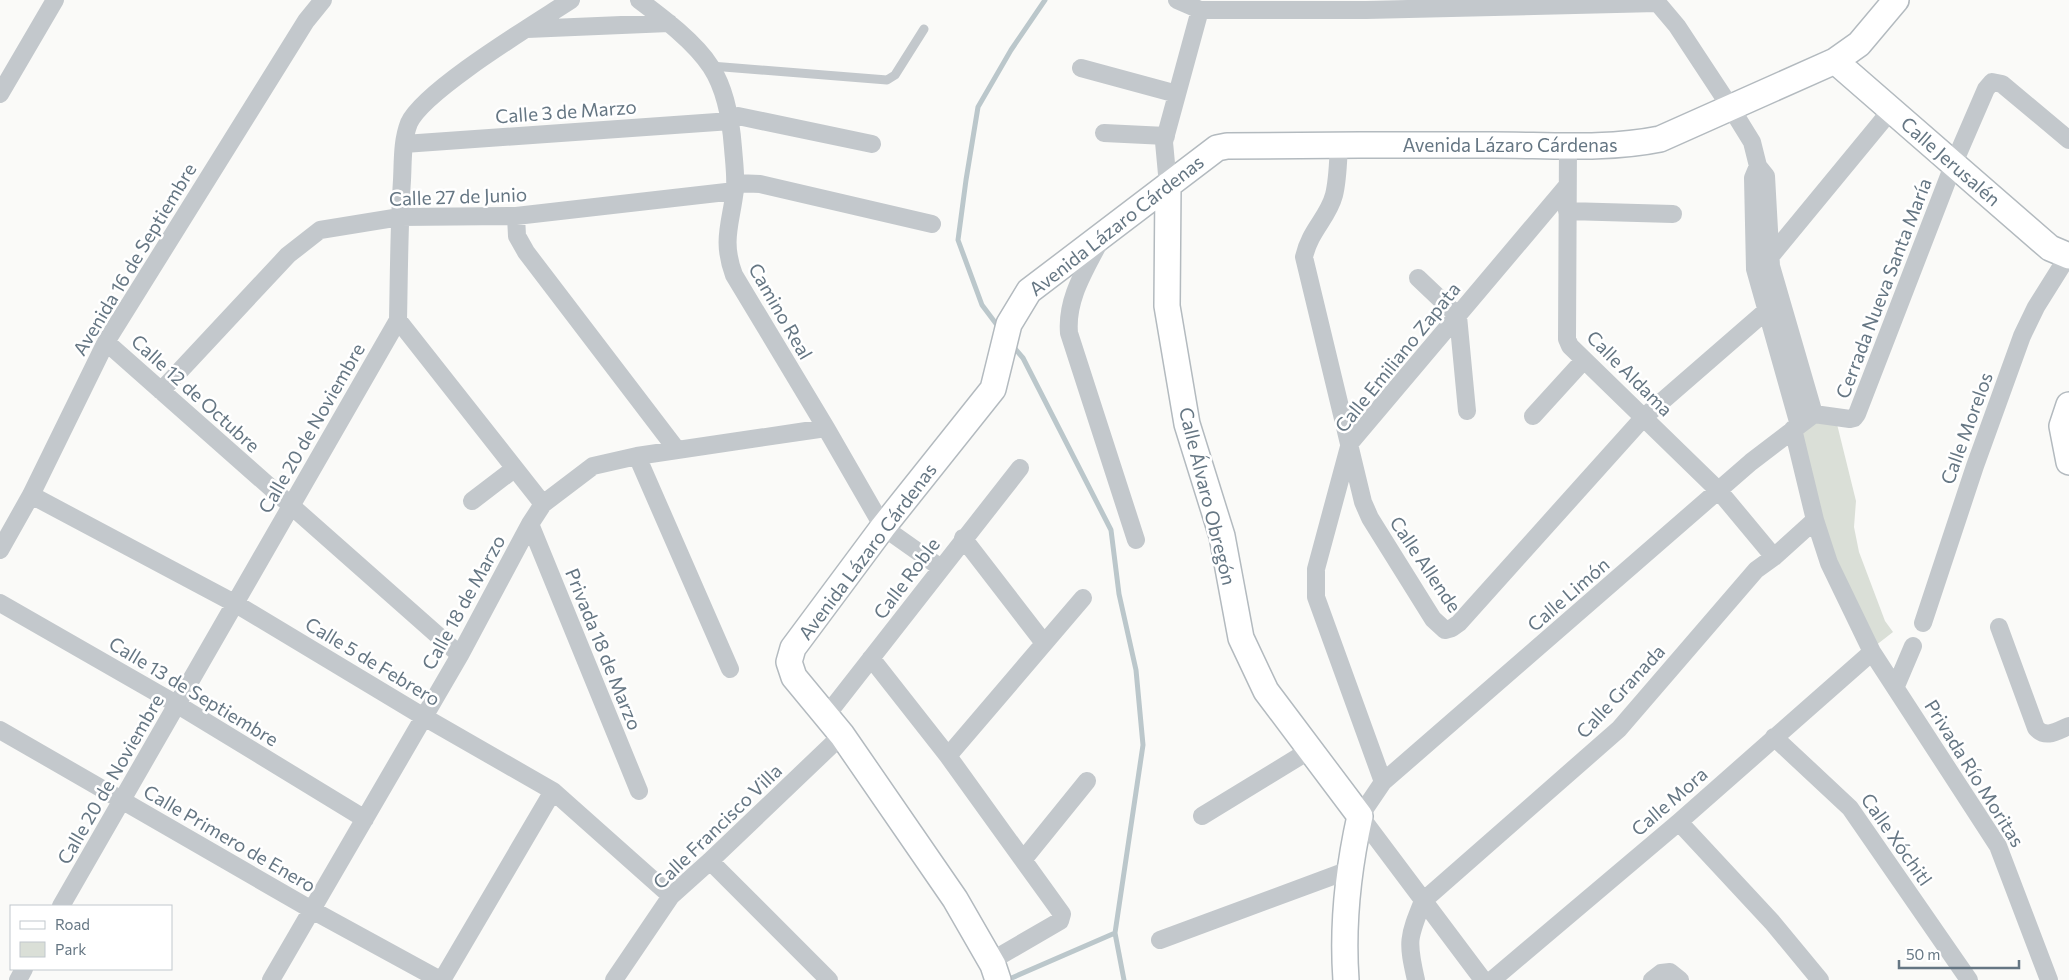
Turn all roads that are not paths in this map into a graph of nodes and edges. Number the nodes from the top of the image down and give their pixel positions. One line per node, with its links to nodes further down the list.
1 (54, 0): 16 (street)
2 (323, 0): 44 (street, Avenida 16 de Septiembre)
3 (571, 0): 11 (street, Calle 20 de Noviembre)
4 (639, 0): 10 (street, Camino Real)
5 (1178, 0): 9 (street)
6 (1896, 0): 13 (street, Avenida Lázaro Cárdenas)
7 (1656, 2): 8 (street); 18 (street)
8 (1366, 5): 9 (street)
9 (1200, 10): 17 (street, Calle Álvaro Obregón)
10 (669, 23): 11 (street); 14 (street, Camino Real)
11 (526, 29): 24 (street, Calle 20 de Noviembre)
12 (924, 29): 14 (lane)
13 (1835, 61): 18 (street, Avenida Lázaro Cárdenas); 19 (street, Calle Jerusalén)
14 (711, 66): 20 (street, Camino Real)
15 (1081, 68): 17 (street)
16 (0, 94)
17 (1177, 94): 22 (street, Calle Álvaro Obregón)
18 (1731, 108): 27 (street, Avenida Lázaro Cárdenas); 39 (street)
19 (1892, 109): 28 (street, Calle Jerusalén); 39 (street)
20 (731, 121): 24 (street, Calle 3 de Marzo); 25 (street, Calle 3 de Marzo); 31 (street, Camino Real)
21 (1104, 133): 22 (street)
22 (1166, 136): 29 (street, Calle Álvaro Obregón)
23 (2069, 140): 28 (street, Cerrada Nueva Santa María)
24 (404, 144): 35 (street, Calle 20 de Noviembre)
25 (872, 144)
26 (1339, 144): 27 (street, Avenida Lázaro Cárdenas); 29 (street, Avenida Lázaro Cárdenas); 54 (street, Calle Allende)
27 (1568, 145): 30 (street, Calle Aldama)
28 (1954, 163): 38 (street, Calle Jerusalén); 49 (street, Cerrada Nueva Santa María)
29 (1168, 185): 37 (street, Avenida Lázaro Cárdenas); 92 (street, Calle Álvaro Obregón)
30 (1567, 186): 32 (street, Calle Aldama); 42 (street, Calle Emiliano Zapata)
31 (735, 187): 34 (street, Calle 27 de Junio); 36 (street, Calle 27 de Junio); 53 (street, Camino Real)
32 (1567, 211): 33 (street); 45 (street, Calle Aldama)
33 (1673, 214)
34 (516, 216): 35 (street, Calle 27 de Junio); 55 (street)
35 (400, 217): 43 (street, Calle 20 de Noviembre); 46 (street, Calle 27 de Junio)
36 (932, 224)
37 (1101, 238): 67 (street, Avenida Lázaro Cárdenas); 69 (street)
38 (2068, 256): 76 (street, Calle Morelos)
39 (1762, 259): 41 (street, Privada Río Moritas); 49 (street)
40 (1418, 278): 42 (street)
41 (1766, 311): 51 (street, Calle Allende); 52 (street, Privada Río Moritas)
42 (1458, 316): 48 (street); 54 (street, Calle Emiliano Zapata)
43 (398, 320): 59 (street); 64 (street, Calle 20 de Noviembre)
44 (106, 342): 46 (street, Calle 12 de Octubre); 61 (street, Avenida 16 de Septiembre)
45 (1584, 360): 50 (street); 51 (street, Calle Aldama)
46 (161, 391): 64 (street, Calle 12 de Octubre)
47 (2069, 405): 57 (street)
48 (1467, 412)
49 (1814, 414): 52 (street, Calle Limón)
50 (1533, 416)
51 (1644, 417): 54 (street, Calle Allende); 60 (street, Calle Aldama)
52 (1796, 427): 60 (street, Calle Limón); 65 (street, Privada Río Moritas)
53 (826, 428): 55 (street, Calle 18 de Marzo); 67 (street, Camino Real)
54 (1350, 443): 95 (street, Calle Emiliano Zapata)
55 (677, 450): 56 (street, Calle 18 de Marzo)
56 (637, 456): 63 (street, Calle 18 de Marzo); 83 (street)
57 (2069, 462)
58 (1020, 468): 68 (street, Calle Roble)
59 (514, 469): 62 (street); 63 (street)
60 (1719, 491): 71 (street, Calle Aldama); 95 (street, Calle Limón)
61 (31, 495): 70 (street, Avenida 16 de Septiembre); 75 (street, Calle 5 de Febrero)
62 (472, 501)
63 (543, 504): 66 (street, Calle 18 de Marzo)
64 (291, 507): 75 (street, Calle 20 de Noviembre); 81 (street, Calle 12 de Octubre)
65 (1815, 520): 71 (street, Calle Granada); 80 (street, Privada Río Moritas)
66 (530, 524): 81 (street, Calle 18 de Marzo); 97 (street, Privada 18 de Marzo)
67 (883, 527): 72 (street, Camino Real); 86 (street, Avenida Lázaro Cárdenas)
68 (963, 538): 72 (street, Calle Roble); 78 (street)
69 (1136, 540)
70 (0, 550)
71 (1774, 557): 107 (street, Calle Granada)
72 (940, 568): 82 (street, Calle Roble)
73 (1083, 598): 78 (street)
74 (0, 603): 85 (street, Calle 13 de Septiembre)
75 (236, 604): 85 (street, Calle 20 de Noviembre); 87 (street, Calle 5 de Febrero)
76 (1923, 623)
77 (1999, 627): 88 (street)
78 (1044, 643): 93 (street)
79 (1913, 646): 84 (street)
80 (1872, 652): 84 (street, Privada Río Moritas); 91 (street, Calle Mora)
81 (460, 655): 87 (street, Calle 18 de Marzo)
82 (871, 658): 86 (street, Calle Roble); 93 (street)
83 (730, 670)
84 (1896, 686): 124 (street, Privada Río Moritas)
85 (178, 705): 98 (street, Calle 20 de Noviembre); 101 (street, Calle 13 de Septiembre)
86 (826, 716): 90 (street, Avenida Lázaro Cárdenas)
87 (424, 717): 96 (street, Calle 5 de Febrero); 101 (street, Calle 18 de Marzo)
88 (2069, 726)
89 (0, 730): 98 (street, Calle Primero de Enero)
90 (842, 735): 104 (street, Calle Francisco Villa); 111 (street, Avenida Lázaro Cárdenas)
91 (1774, 737): 102 (street, Calle Mora); 123 (street, Calle Xóchitl)
92 (1310, 750): 99 (street); 100 (street, Calle Álvaro Obregón)
93 (948, 756): 103 (street)
94 (1087, 781): 103 (street)
95 (1383, 782): 100 (street, Calle Limón)
96 (554, 791): 106 (street, Calle 5 de Febrero); 113 (street)
97 (639, 791)
98 (122, 801): 108 (street, Calle 20 de Noviembre); 109 (street, Calle Primero de Enero)
99 (1202, 816)
100 (1360, 816): 105 (street); 107 (street)
101 (365, 819): 109 (street, Calle 18 de Marzo)
102 (1679, 822): 119 (street, Calle Mora); 122 (street)
103 (1023, 860): 111 (street)
104 (710, 861): 106 (street, Calle Francisco Villa); 115 (street)
105 (1349, 870): 110 (street); 116 (street)
106 (671, 896): 114 (street, Calle Francisco Villa)
107 (1423, 901): 117 (street); 118 (street)
108 (62, 905)
109 (312, 910): 112 (street, Calle 18 de Marzo); 113 (street, Calle Primero de Enero)
110 (1160, 940)
111 (994, 969)
112 (271, 980)
113 (441, 980)
114 (614, 980)
115 (829, 980)
116 (1346, 980)
117 (1416, 980)
118 (1483, 980)
119 (1492, 980)
120 (1652, 980): 121 (street)
121 (1680, 980)
122 (1820, 980)
123 (1969, 980)
124 (2049, 980)

